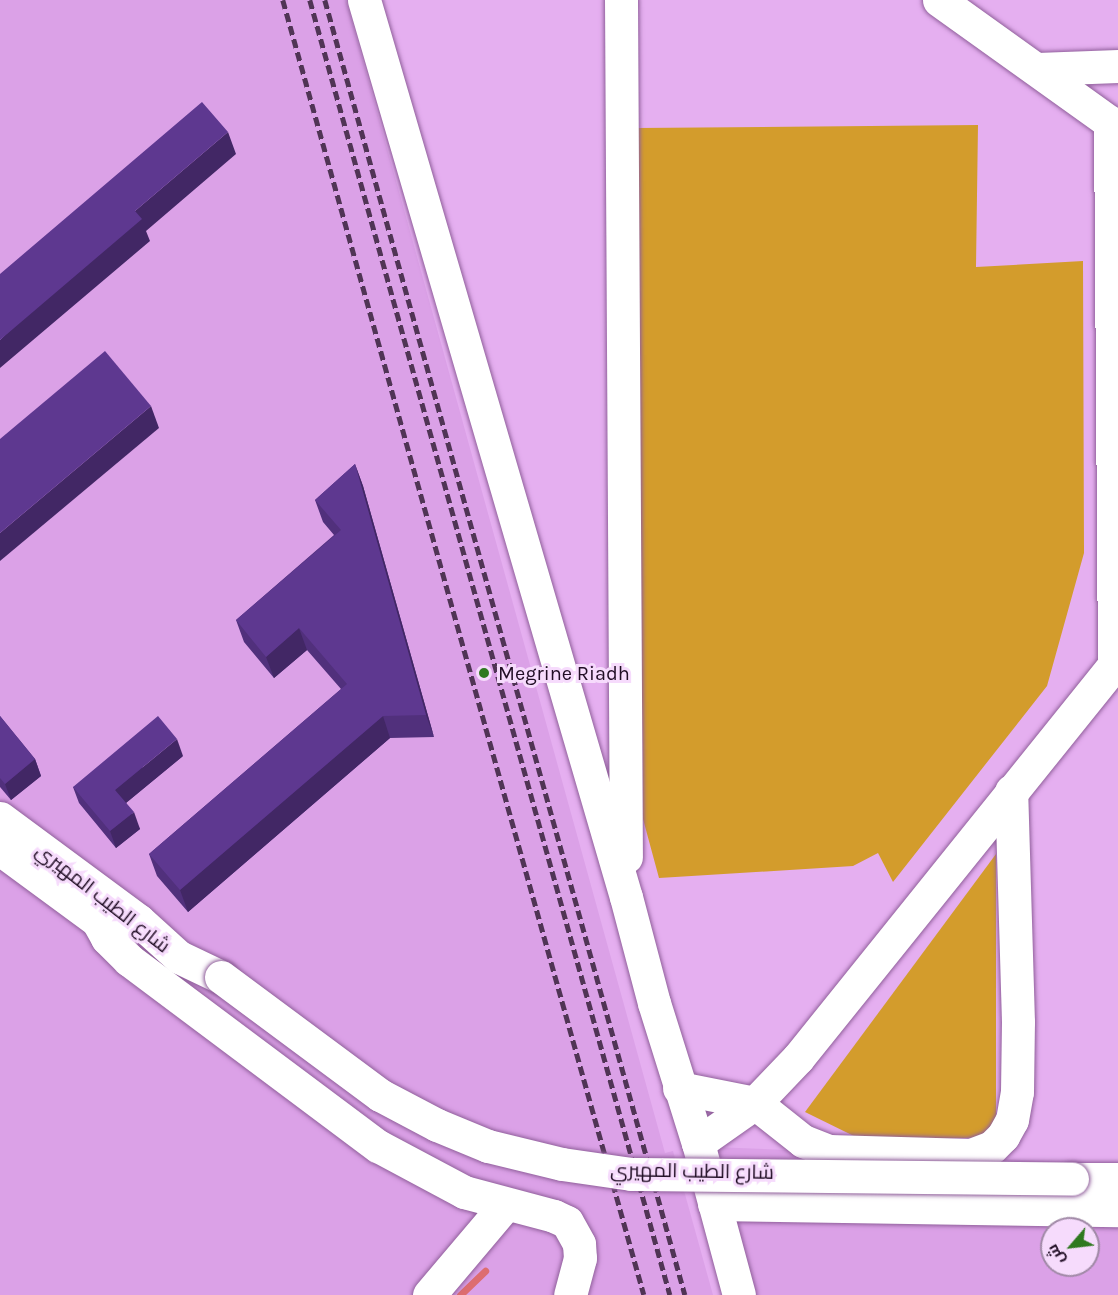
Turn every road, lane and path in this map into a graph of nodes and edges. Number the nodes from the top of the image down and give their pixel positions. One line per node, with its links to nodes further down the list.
1 (364, 0): 11 (street)
2 (621, 0): 11 (street)
3 (939, 0): 5 (street)
4 (1118, 66): 5 (street)
5 (1037, 69): 6 (street)
6 (1114, 125): 7 (street)
7 (1116, 663): 8 (street)
8 (1011, 791): 15 (street); 15 (street)
9 (0, 818): 13 (street, شارع الطيب المهيري)
10 (0, 849): 12 (street, شارع الطيب المهيري)
11 (626, 897): 14 (street)
12 (96, 918): 13 (street, شارع الطيب المهيري); 18 (street)
13 (179, 957): 17 (street, شارع الطيب المهيري, bridge)
14 (679, 1088): 15 (street); 16 (street)
15 (754, 1103): 16 (street)
16 (698, 1143): 19 (street)
17 (1118, 1179)
18 (506, 1204): 21 (street); 22 (street)
19 (714, 1204): 20 (street); 23 (street)
20 (1118, 1210)
21 (429, 1295)
22 (570, 1295)
23 (739, 1295)

